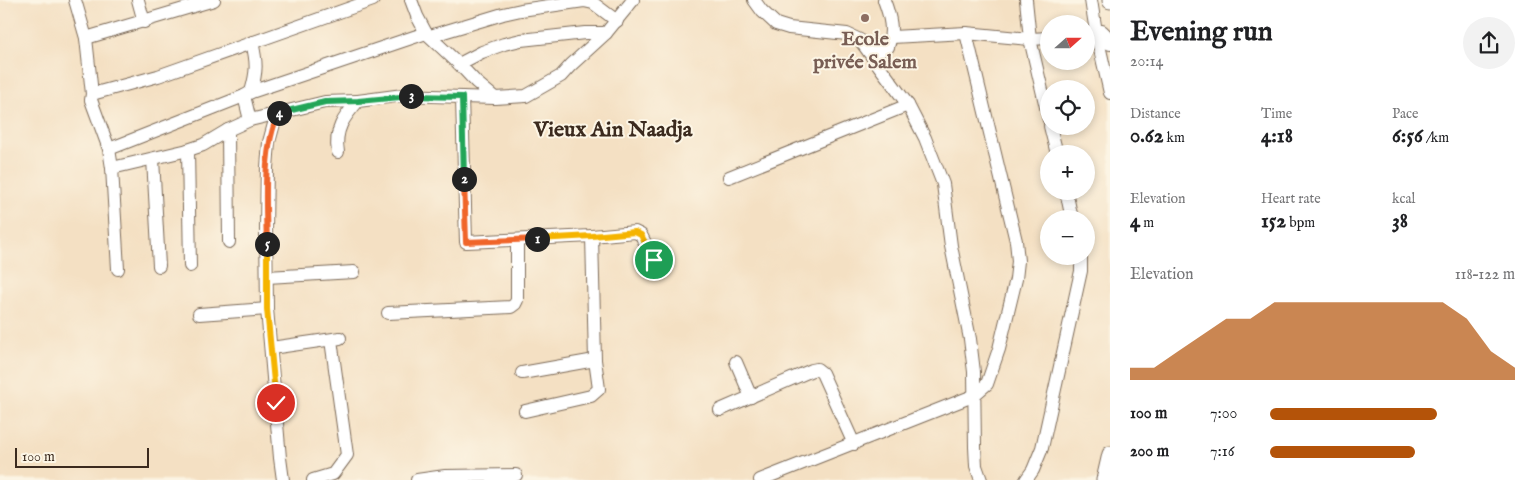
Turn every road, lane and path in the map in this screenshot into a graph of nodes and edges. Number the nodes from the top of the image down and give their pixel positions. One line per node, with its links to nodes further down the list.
1 (75, 0): 20 (street)
2 (138, 0): 14 (street)
3 (214, 0): 14 (street)
4 (373, 0): 11 (street)
5 (411, 0): 18 (street)
6 (634, 0): 13 (street)
7 (754, 0): 26 (street)
8 (884, 0): 19 (street)
9 (1026, 0): 22 (street)
10 (1091, 0): 12 (street)
11 (353, 3): 23 (street)
12 (1091, 15)
13 (617, 21): 16 (street); 18 (street)
14 (144, 22): 20 (street)
15 (1095, 32): 24 (street)
16 (606, 33): 27 (street); 33 (street)
17 (966, 33): 19 (street); 22 (street); 62 (street)
18 (428, 34): 27 (street); 31 (street)
19 (892, 37): 26 (street)
20 (86, 38): 30 (street)
21 (1040, 38): 22 (street)
22 (1030, 39): 28 (street)
23 (252, 42): 30 (street); 31 (street)
24 (1110, 44)
25 (1095, 46): 29 (street)
26 (868, 52): 35 (street)
27 (459, 64): 33 (street)
28 (1040, 82)
29 (1110, 93)
30 (92, 94): 39 (street)
31 (247, 94): 37 (street); 39 (street)
32 (462, 97): 33 (street); 34 (street); 46 (street)
33 (495, 98)
34 (358, 101): 36 (street); 41 (street)
35 (908, 105): 44 (street); 62 (street)
36 (279, 112): 37 (street); 54 (street)
37 (250, 120): 38 (street)
38 (228, 130): 40 (street); 47 (street)
39 (109, 149): 43 (street)
40 (188, 150): 42 (street); 51 (street)
41 (338, 152)
42 (153, 159): 43 (street); 50 (street)
43 (112, 168): 52 (street)
44 (729, 177)
45 (592, 236): 46 (street); 48 (street); 59 (street)
46 (517, 240): 56 (street)
47 (229, 242)
48 (654, 260)
49 (1081, 265): 74 (street)
50 (159, 266)
51 (190, 266)
52 (118, 269)
53 (354, 272): 54 (street)
54 (267, 277): 55 (street)
55 (267, 309): 57 (street); 58 (street)
56 (388, 313)
57 (199, 314)
58 (271, 348): 69 (street); 70 (street)
59 (595, 360): 61 (street); 65 (street)
60 (736, 362): 63 (street)
61 (522, 373)
62 (973, 396): 66 (street); 73 (street)
63 (751, 397): 64 (street); 66 (street)
64 (720, 410)
65 (525, 411)
66 (854, 444): 72 (street)
67 (1110, 454): 75 (main road)
68 (516, 475): 71 (street)
69 (284, 480)
70 (313, 480)
71 (417, 480)
72 (760, 480)
73 (981, 480)
74 (1026, 480)
75 (1104, 480)

